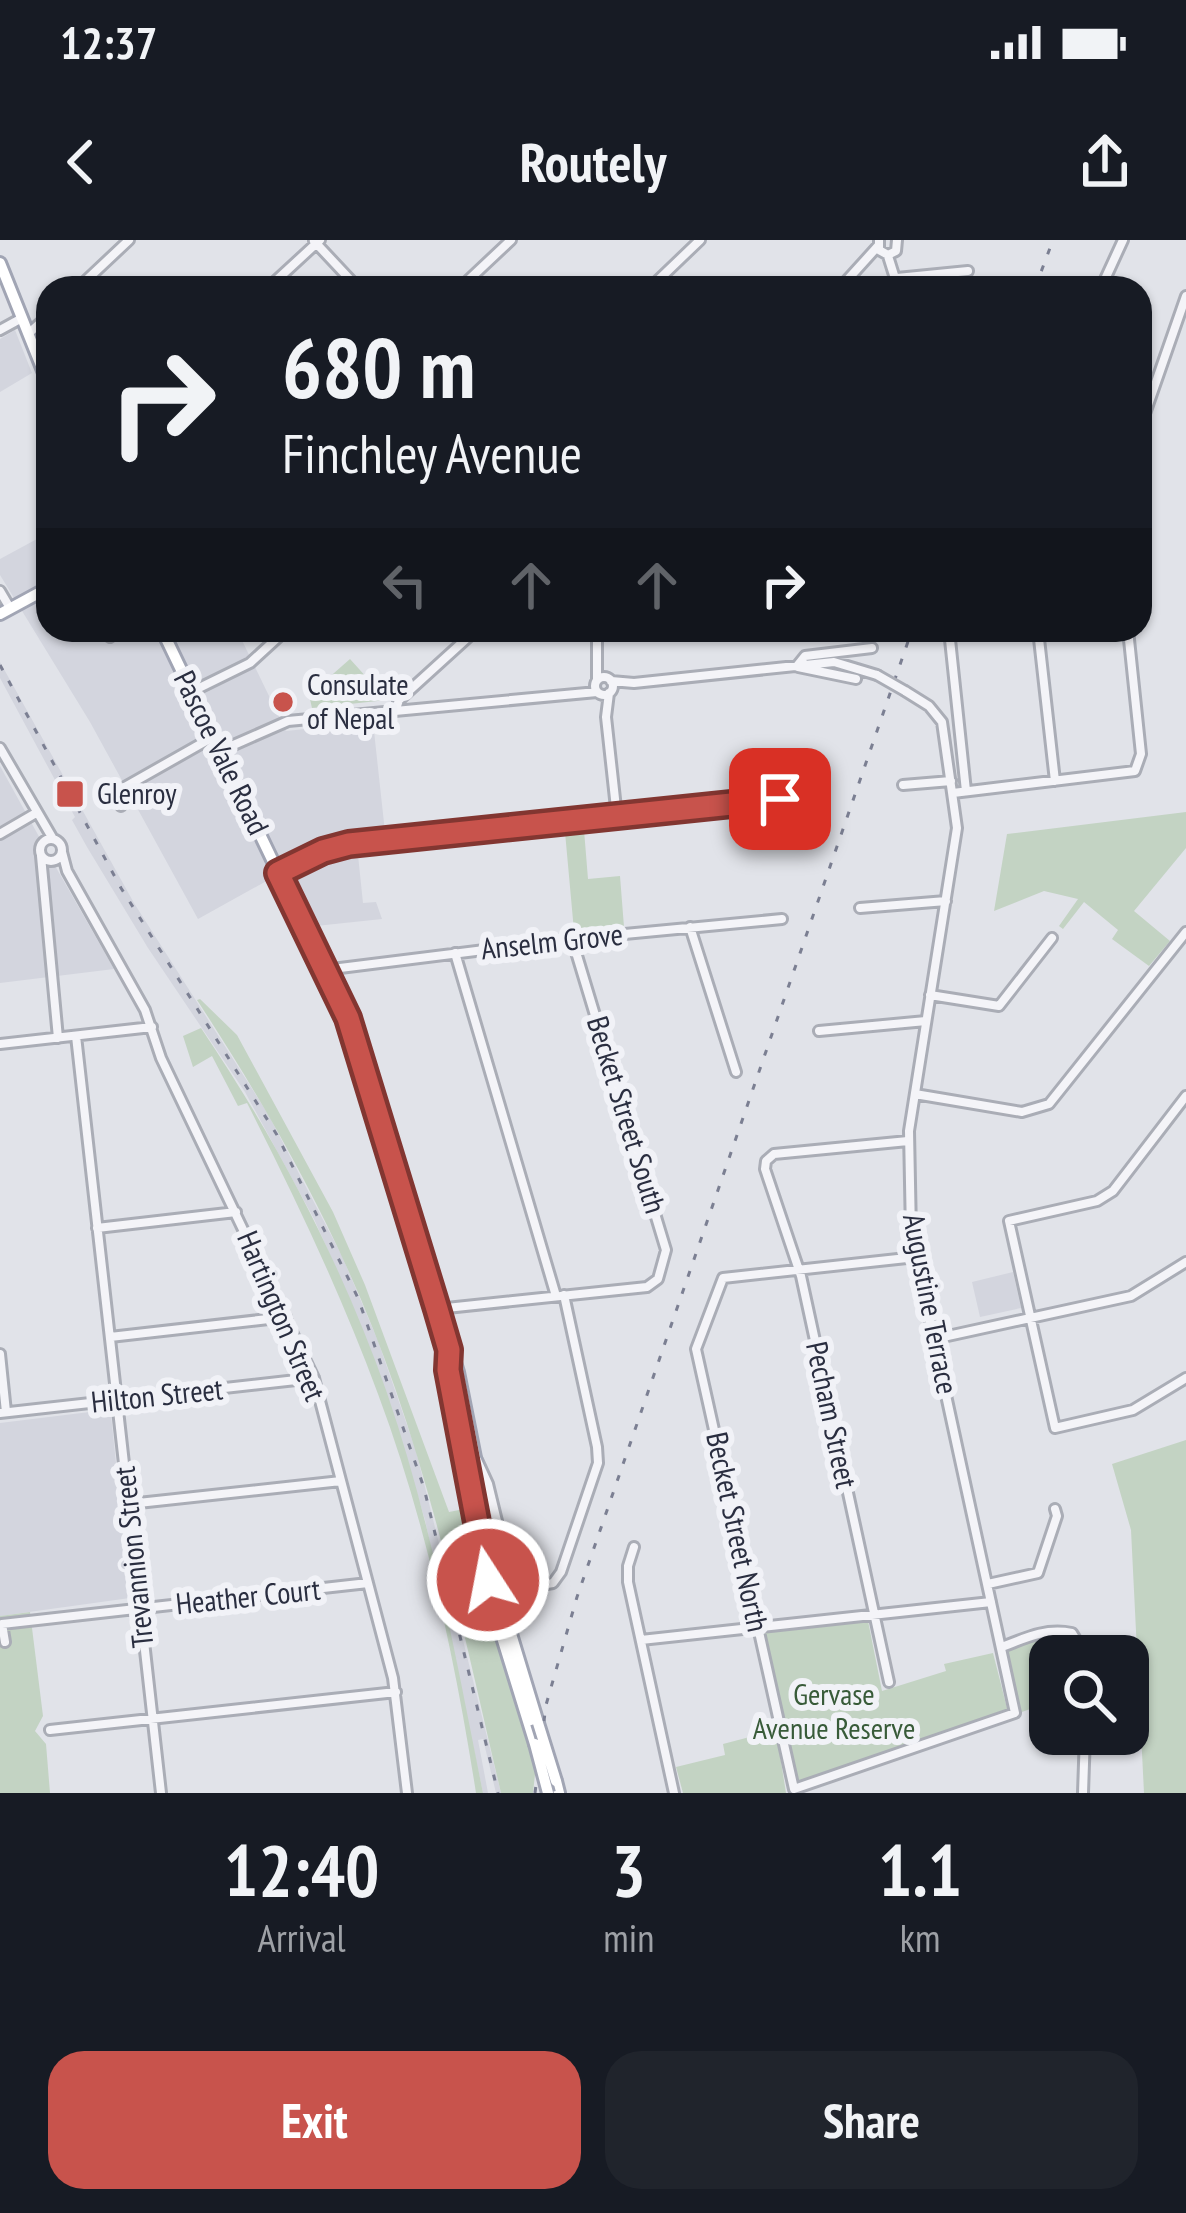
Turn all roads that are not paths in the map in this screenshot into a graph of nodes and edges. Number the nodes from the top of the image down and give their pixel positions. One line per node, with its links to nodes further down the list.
1 (129, 240): 10 (street)
2 (511, 240): 13 (street)
3 (700, 240): 14 (street)
4 (1123, 240): 19 (street)
5 (316, 241): 11 (street); 12 (street)
6 (899, 243): 7 (street); 17 (street)
7 (881, 246): 15 (street); 16 (street)
8 (0, 263): 21 (main road)
9 (968, 271): 18 (street)
10 (91, 276)
11 (280, 276)
12 (347, 276)
13 (473, 276)
14 (662, 276)
15 (854, 276)
16 (894, 276)
17 (897, 276)
18 (938, 276)
19 (1106, 276)
20 (1186, 296): 26 (street)
21 (22, 318): 23 (street); 24 (main road)
22 (36, 327): 24 (street)
23 (0, 330)
24 (28, 334): 25 (main road)
25 (36, 354)
26 (1152, 394)
27 (0, 591): 29 (street)
28 (36, 594): 29 (main road)
29 (5, 611)
30 (168, 642): 42 (main road, Pascoe Vale Road)
31 (273, 642): 42 (street)
32 (463, 642): 41 (street)
33 (598, 642): 40 (street)
34 (950, 642): 51 (street)
35 (1040, 642): 49 (street)
36 (1129, 642): 49 (street)
37 (872, 648): 38 (street)
38 (796, 666): 39 (street); 40 (street); 48 (street, Augustine Terrace, bridge)
39 (856, 680)
40 (603, 686): 43 (street); 56 (street)
41 (415, 688): 43 (street); 44 (street)
42 (191, 692): 45 (main road, Pascoe Vale Road)
43 (414, 708): 44 (street)
44 (396, 709): 47 (street)
45 (213, 737): 47 (main road, Pascoe Vale Road); 54 (street)
46 (0, 748): 55 (street)
47 (220, 751): 62 (main road, Pascoe Vale Road)
48 (951, 781): 50 (street); 52 (street, Augustine Terrace)
49 (1055, 782): 51 (street)
50 (903, 785)
51 (966, 791): 52 (street)
52 (953, 793): 63 (street, Augustine Terrace)
53 (821, 795): 56 (street)
54 (121, 806)
55 (36, 813): 57 (street); 58 (street)
56 (617, 817): 62 (street)
57 (0, 834)
58 (48, 840): 59 (street, Hartington Street); 60 (street)
59 (62, 852): 60 (street); 61 (street, Hartington Street)
60 (48, 859): 61 (street, Hartington Street); 77 (street)
61 (67, 871): 74 (street, Hartington Street)
62 (278, 873): 71 (main road, Pascoe Vale Road)
63 (946, 901): 64 (street); 72 (street, Augustine Terrace)
64 (860, 908)
65 (782, 919): 66 (street, Anselm Grove)
66 (690, 928): 69 (street, Anselm Grove); 79 (street)
67 (1186, 932): 80 (street)
68 (1052, 938): 72 (street)
69 (572, 939): 70 (street, Anselm Grove); 88 (street, Becket Street South)
70 (455, 953): 71 (street, Anselm Grove); 88 (street)
71 (324, 970): 89 (main road, Pascoe Vale Road)
72 (930, 995): 73 (street, Augustine Terrace)
73 (926, 1021): 75 (street); 80 (street, Augustine Terrace)
74 (152, 1027): 76 (street); 83 (street, Hartington Street)
75 (819, 1031)
76 (76, 1036): 77 (street); 84 (street, Trevannion Street)
77 (58, 1037): 78 (street)
78 (0, 1044)
79 (736, 1072)
80 (915, 1094): 82 (street, Augustine Terrace)
81 (1186, 1096): 91 (street)
82 (909, 1141): 85 (street, Augustine Terrace); 87 (street, Pecham Street)
83 (236, 1212): 84 (street); 90 (street, Hartington Street)
84 (98, 1228): 92 (street, Trevannion Street)
85 (916, 1257): 87 (street); 93 (street, Augustine Terrace)
86 (1186, 1262): 91 (street)
87 (797, 1270): 109 (street, Pecham Street); 110 (street, Becket Street North)
88 (560, 1296): 89 (street); 100 (street)
89 (437, 1309): 94 (main road, Pascoe Vale Road)
90 (286, 1317): 92 (street); 96 (street, Hartington Street)
91 (1032, 1318): 93 (street); 97 (street)
92 (110, 1337): 98 (street, Trevannion Street)
93 (934, 1339): 106 (street, Augustine Terrace)
94 (449, 1350): 100 (main road, Pascoe Vale Road); 126 (main road, Pascoe Vale Road, bridge)
95 (0, 1354): 99 (street)
96 (314, 1378): 98 (street, Hilton Street); 101 (street, Hartington Street)
97 (1186, 1378)
98 (117, 1401): 99 (street, Hilton Street); 102 (street, Trevannion Street)
99 (3, 1413)
100 (475, 1456): 122 (main road, Pascoe Vale Road, bridge)
101 (341, 1481): 102 (street); 105 (street, Hartington Street)
102 (129, 1504): 108 (street, Trevannion Street)
103 (1055, 1509): 106 (street)
104 (634, 1546): 114 (street)
105 (368, 1583): 108 (street, Heather Court); 118 (street, Hartington Street)
106 (988, 1584): 107 (street, Augustine Terrace)
107 (991, 1602): 109 (street); 116 (street, Augustine Terrace)
108 (140, 1609): 115 (street, Heather Court); 119 (street, Trevannion Street)
109 (875, 1615): 110 (street); 117 (street, Pecham Street)
110 (757, 1627): 114 (street); 123 (street, Becket Street North)
111 (1032, 1635): 112 (street)
112 (1073, 1635)
113 (1029, 1636): 116 (street)
114 (641, 1640): 127 (street)
115 (5, 1642)
116 (1003, 1647): 123 (street, Augustine Terrace)
117 (889, 1682)
118 (395, 1692): 119 (street); 125 (street, Hartington Street)
119 (152, 1718): 120 (street); 124 (street, Trevannion Street)
120 (50, 1730)
121 (1084, 1755): 128 (street)
122 (557, 1787)
123 (794, 1789)
124 (161, 1793)
125 (406, 1793)
126 (548, 1793)
127 (674, 1793)
128 (1083, 1793)

